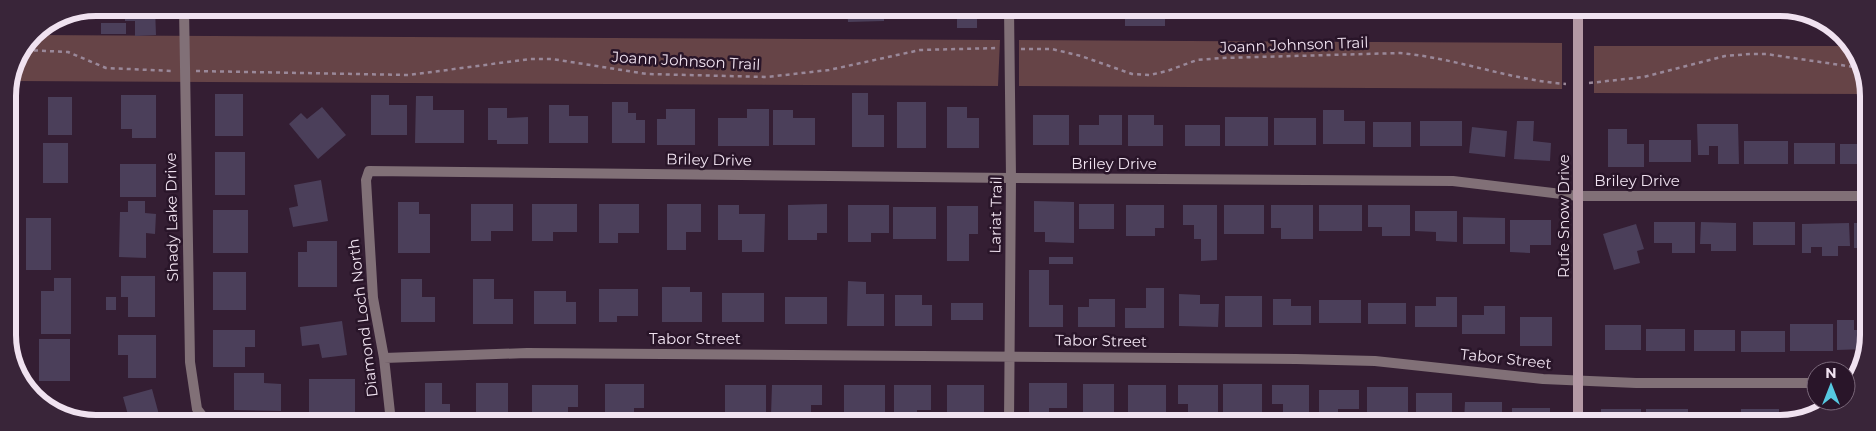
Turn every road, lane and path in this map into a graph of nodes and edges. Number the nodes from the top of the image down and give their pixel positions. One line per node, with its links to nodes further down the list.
1 (184, 16): 20 (street, Shady Lake Drive)
2 (1009, 16): 12 (street, Lariat Trail)
3 (1578, 16): 14 (main road, Rufe Snow Drive)
4 (989, 48): 9 (path, Joann Johnson Trail)
5 (1026, 49): 11 (path, Joann Johnson Trail)
6 (31, 50): 8 (path)
7 (1855, 68): 10 (path)
8 (172, 71)
9 (202, 72)
10 (1591, 83)
11 (1565, 84)
12 (1012, 178): 13 (street, Briley Drive); 14 (street, Briley Drive); 16 (street, Lariat Trail)
13 (366, 180): 17 (street, Diamond Loch North)
14 (1578, 196): 15 (street, Briley Drive); 18 (main road, Rufe Snow Drive)
15 (1860, 196)
16 (1009, 355): 17 (street, Tabor Street); 18 (street, Tabor Street); 22 (street, Lariat Trail)
17 (384, 358): 21 (street, Diamond Loch North)
18 (1579, 380): 19 (street, Tabor Street); 23 (main road, Rufe Snow Drive)
19 (1806, 383)
20 (202, 415)
21 (390, 415)
22 (1009, 415)
23 (1578, 415)

